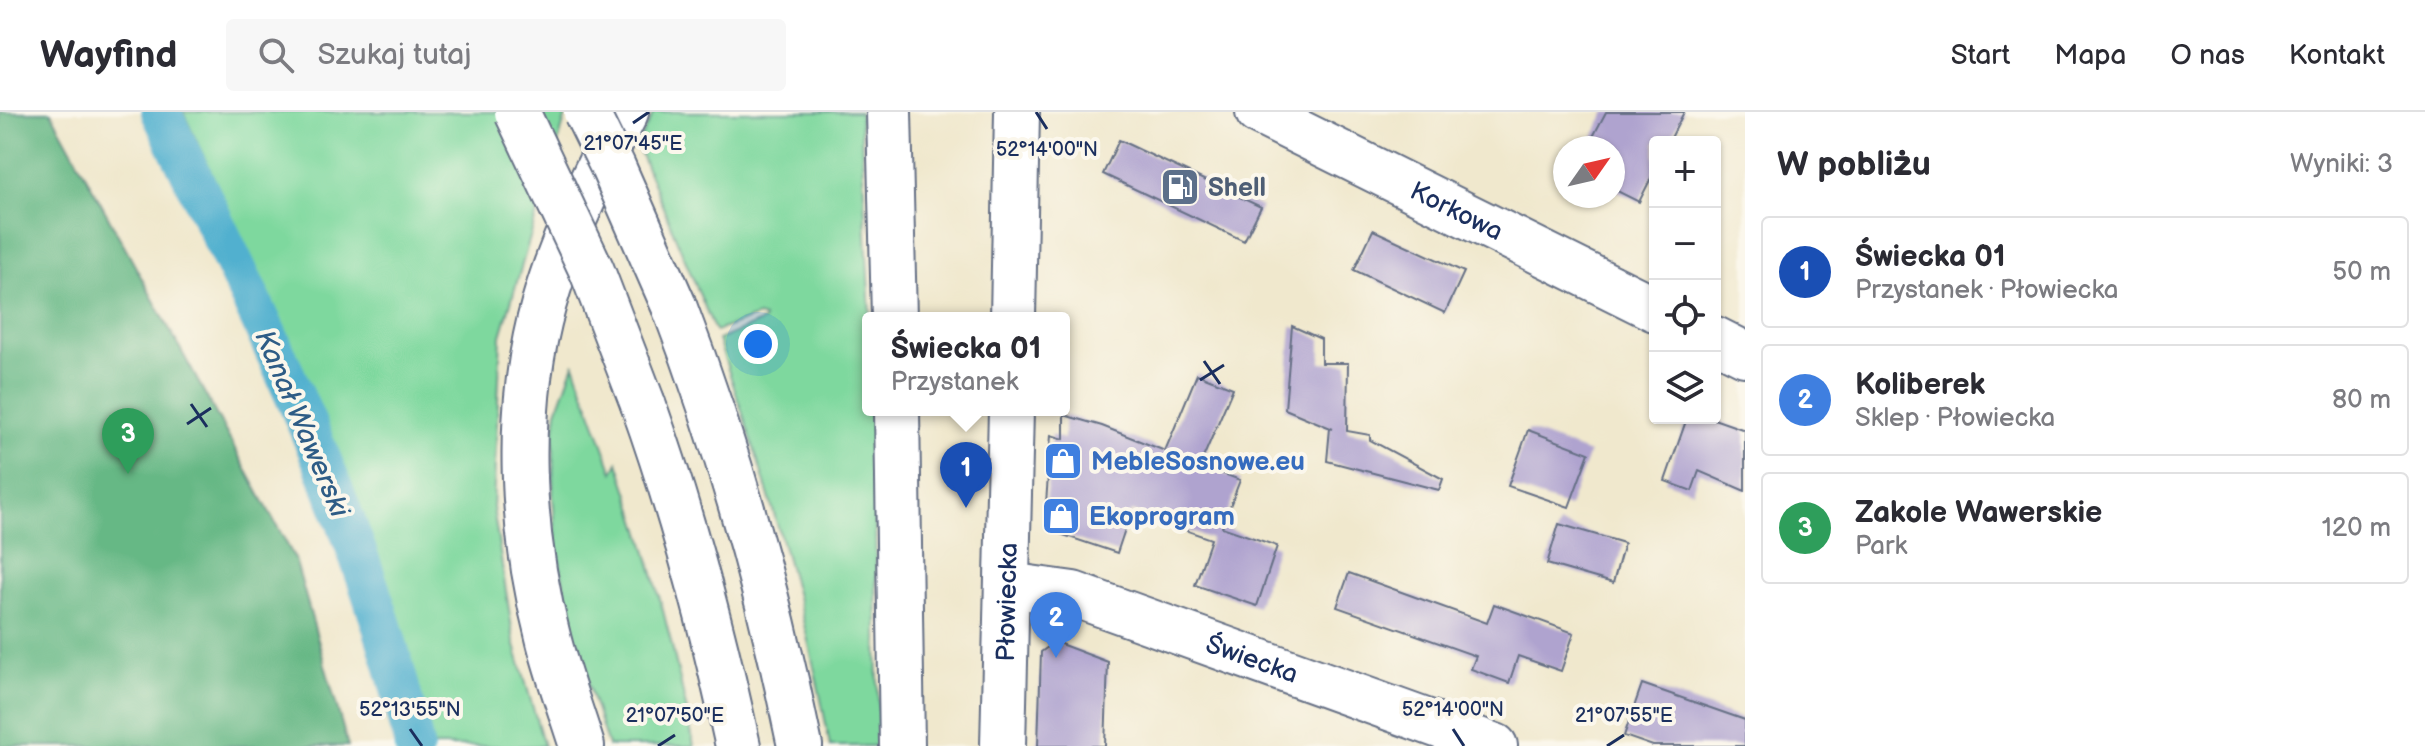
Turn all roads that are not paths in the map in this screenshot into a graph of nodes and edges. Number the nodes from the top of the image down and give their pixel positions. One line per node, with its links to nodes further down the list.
1 (517, 112): 16 (main road, bridge)
2 (586, 112): 17 (main road, bridge)
3 (626, 112): 15 (main road)
4 (889, 112): 8 (main road)
5 (1017, 112): 9 (main road)
6 (1258, 112): 7 (main road, Korkowa)
7 (1649, 306)
8 (894, 312)
9 (1013, 312)
10 (1721, 342): 11 (main road)
11 (1745, 354)
12 (897, 416): 18 (main road)
13 (1011, 416): 14 (main road, Płowiecka)
14 (1008, 585): 19 (main road, Płowiecka); 20 (main road, Świecka)
15 (582, 746)
16 (738, 746)
17 (800, 746)
18 (902, 746)
19 (1003, 746)
20 (1495, 746)

